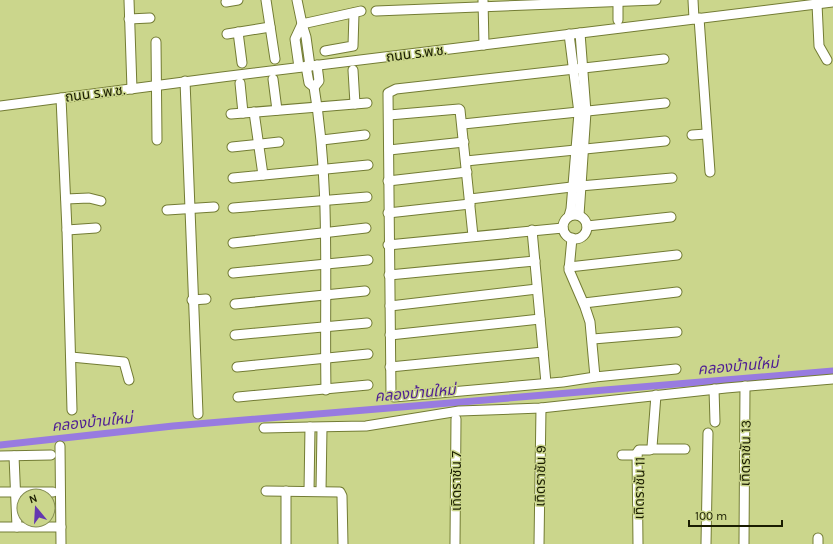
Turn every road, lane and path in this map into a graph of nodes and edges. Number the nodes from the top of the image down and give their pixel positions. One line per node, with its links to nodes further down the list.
1 (129, 0): 15 (street)
2 (238, 0): 8 (street)
3 (266, 0): 19 (street)
4 (297, 0): 18 (street)
5 (656, 0): 7 (street)
6 (693, 0): 16 (street)
7 (618, 1): 11 (street); 17 (street)
8 (226, 2)
9 (833, 2): 12 (street, ถนน ร.พ.ช.)
10 (483, 3): 11 (street); 13 (street); 25 (street)
11 (511, 3)
12 (817, 4): 16 (street, ถนน ร.พ.ช.); 29 (street)
13 (376, 11)
14 (150, 18): 15 (street)
15 (129, 19): 38 (street)
16 (696, 19): 21 (street, ถนน ร.พ.ช.); 53 (street)
17 (618, 20)
18 (302, 24): 26 (street); 31 (street)
19 (270, 27): 20 (street); 27 (street)
20 (238, 32): 22 (street); 30 (street)
21 (580, 33): 23 (street, ถนน ร.พ.ช.); 32 (street)
22 (227, 34)
23 (569, 34): 25 (street, ถนน ร.พ.ช.); 32 (street)
24 (156, 42): 37 (street)
25 (484, 45): 31 (street, ถนน ร.พ.ช.)
26 (325, 52)
27 (275, 59)
28 (664, 59): 32 (street)
29 (827, 60)
30 (242, 63)
31 (308, 66): 35 (street, ถนน ร.พ.ช.); 44 (street)
32 (578, 69): 47 (street); 50 (street)
33 (354, 70): 42 (street)
34 (273, 80): 45 (street)
35 (185, 81): 37 (street, ถนน ร.พ.ช.); 80 (street)
36 (240, 83): 48 (street)
37 (156, 85): 38 (street, ถนน ร.พ.ช.); 55 (street)
38 (132, 88): 39 (street, ถนน ร.พ.ช.)
39 (61, 98): 43 (street, ถนน ร.พ.ช.); 75 (street)
40 (367, 103): 42 (street)
41 (665, 103): 47 (street)
42 (355, 104): 44 (street)
43 (0, 106)
44 (318, 106): 45 (street); 56 (street)
45 (277, 110): 46 (street)
46 (254, 112): 48 (street); 60 (street)
47 (582, 112): 51 (street); 63 (street)
48 (243, 113): 49 (street)
49 (231, 114)
50 (388, 115): 51 (street); 62 (street)
51 (463, 124): 59 (street)
52 (365, 134): 56 (street)
53 (706, 134): 54 (street); 68 (street)
54 (692, 135)
55 (157, 140)
56 (322, 140): 66 (street)
57 (664, 141): 63 (street)
58 (279, 142): 60 (street)
59 (464, 142): 62 (street); 64 (street)
60 (258, 143): 61 (street); 69 (street)
61 (232, 147)
62 (388, 150): 72 (street)
63 (580, 150): 64 (street); 73 (street)
64 (466, 161): 67 (street)
65 (368, 165): 66 (street)
66 (324, 168): 69 (street); 76 (street)
67 (467, 172): 72 (street); 78 (street)
68 (710, 172)
69 (263, 175): 70 (street)
70 (233, 178)
71 (672, 178): 73 (street)
72 (388, 181): 83 (street)
73 (577, 186): 78 (street); 84 (street); 85 (street)
74 (367, 197): 76 (street)
75 (66, 199): 77 (street); 91 (street)
76 (324, 200): 81 (street); 93 (street)
77 (102, 201)
78 (470, 202): 83 (street); 94 (street)
79 (214, 207): 80 (street)
80 (189, 208): 82 (street); 109 (street)
81 (233, 208)
82 (167, 210)
83 (388, 213): 97 (street)
84 (579, 215): 85 (street); 87 (street)
85 (569, 216): 90 (street)
86 (671, 217): 87 (street)
87 (587, 226): 95 (street)
88 (96, 228): 91 (street)
89 (366, 228): 93 (street)
90 (563, 228): 92 (street); 95 (street)
91 (67, 230): 123 (street)
92 (532, 230): 94 (street); 100 (street)
93 (325, 232): 96 (street); 101 (street)
94 (473, 236): 97 (street)
95 (572, 238): 102 (street)
96 (233, 243)
97 (388, 245): 104 (street)
98 (677, 255): 102 (street)
99 (368, 260): 101 (street)
100 (535, 261): 104 (street); 105 (street)
101 (326, 264): 103 (street); 108 (street)
102 (569, 266): 111 (street)
103 (233, 273)
104 (389, 275): 113 (street)
105 (537, 289): 113 (street); 114 (street)
106 (365, 290): 108 (street)
107 (677, 292): 111 (street)
108 (327, 295): 112 (street); 116 (street)
109 (192, 300): 110 (street); 140 (street)
110 (206, 300)
111 (584, 303): 120 (street)
112 (235, 304)
113 (390, 306): 119 (street)
114 (540, 319): 119 (street); 121 (street)
115 (367, 323): 116 (street)
116 (326, 326): 118 (street); 124 (street)
117 (677, 332): 120 (street)
118 (235, 335)
119 (390, 335): 126 (street)
120 (593, 339): 128 (street)
121 (543, 352): 126 (street); 131 (street)
122 (368, 354): 124 (street)
123 (71, 357): 130 (street); 139 (street)
124 (325, 358): 125 (street); 135 (street)
125 (237, 367)
126 (390, 367): 131 (street)
127 (676, 369): 128 (street)
128 (595, 377): 131 (street)
129 (833, 379): 133 (street)
130 (129, 380)
131 (546, 383)
132 (368, 385): 135 (street)
133 (745, 386): 134 (street); 172 (street, เทิดราชัน 13)
134 (714, 389): 136 (street); 142 (street)
135 (326, 390): 137 (street)
136 (656, 395): 138 (street); 148 (street, เทิดราชัน 11)
137 (238, 397)
138 (541, 408): 145 (street); 169 (street, เทิดราชัน 9)
139 (72, 410)
140 (198, 414)
141 (456, 419): 168 (street, เทิดราชัน 7)
142 (715, 422)
143 (264, 428): 144 (street)
144 (310, 428): 145 (street); 157 (street)
145 (322, 428): 158 (street)
146 (708, 433): 171 (street)
147 (60, 446): 164 (street)
148 (652, 449): 149 (street); 152 (street, เทิดราชัน 11)
149 (686, 450)
150 (51, 455): 154 (street)
151 (622, 455): 152 (street)
152 (637, 455): 170 (street, เทิดราชัน 11)
153 (0, 456): 154 (street)
154 (14, 456): 160 (street)
155 (266, 491): 156 (street)
156 (286, 491): 157 (street); 166 (street)
157 (309, 491): 158 (street)
158 (321, 491): 167 (street)
159 (0, 492): 160 (street)
160 (16, 492)
161 (0, 527): 162 (street)
162 (16, 527)
163 (56, 527): 164 (street)
164 (60, 527): 165 (street)
165 (61, 544)
166 (286, 544)
167 (342, 544)
168 (455, 544)
169 (540, 544)
170 (638, 544)
171 (706, 544)
172 (744, 544)

